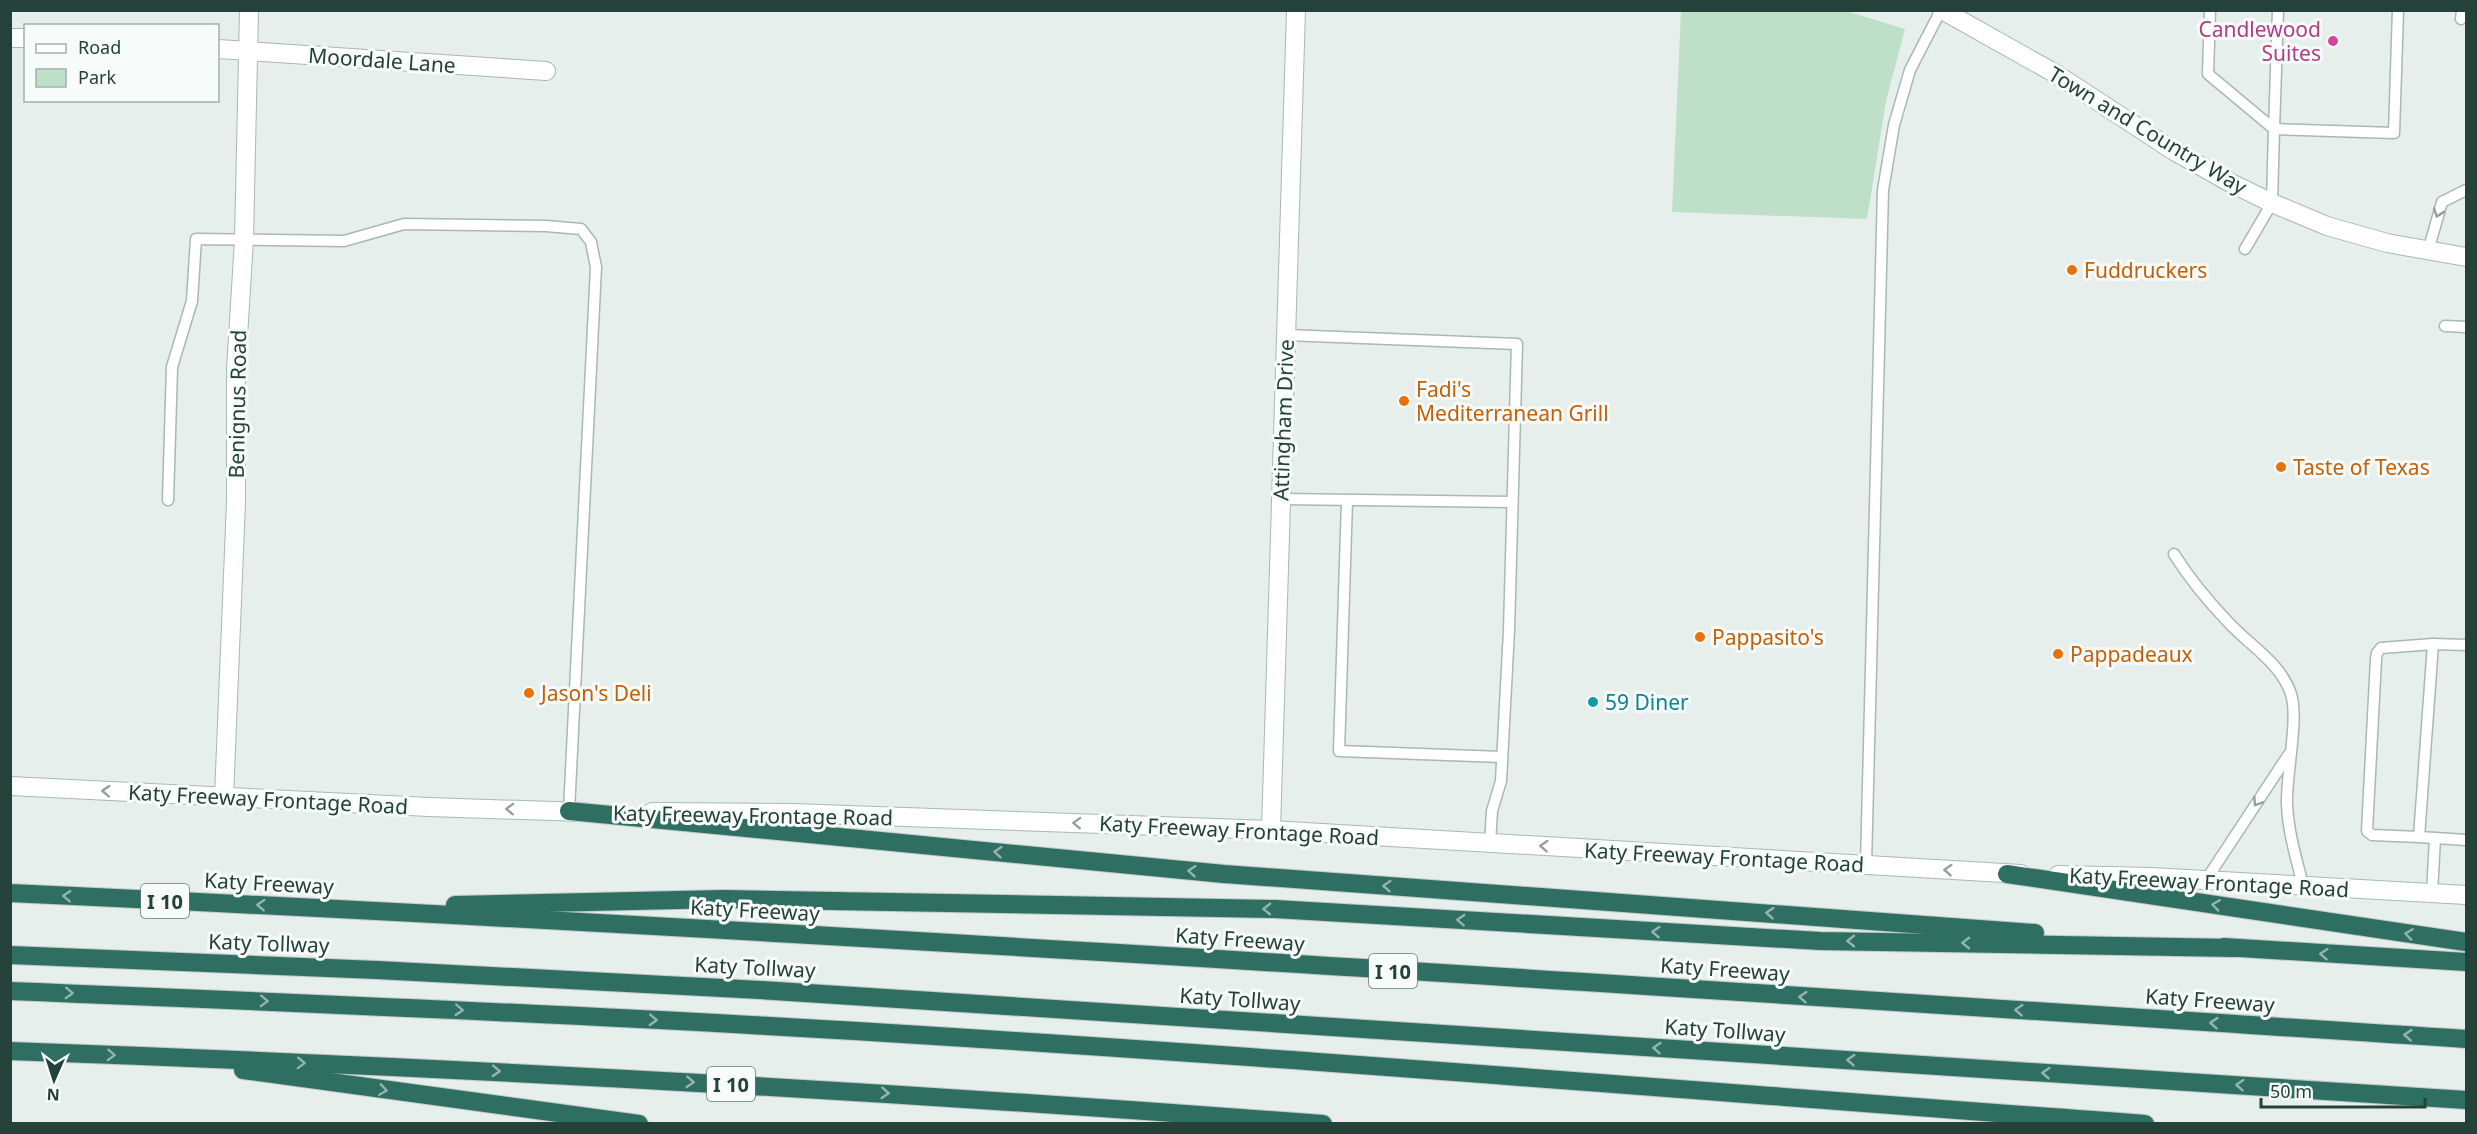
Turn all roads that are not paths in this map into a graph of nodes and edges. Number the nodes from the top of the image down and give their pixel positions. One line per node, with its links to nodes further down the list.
1 (249, 10): 8 (street, Benignus Road)
2 (1296, 10): 19 (street, Attingham Drive)
3 (1942, 10): 12 (street, Town and Country Way); 37 (lane)
4 (2210, 10): 10 (lane)
5 (2278, 10): 10 (lane)
6 (2398, 10): 10 (lane)
7 (219, 49): 8 (street, Moordale Lane)
8 (248, 51): 9 (street, Moordale Lane); 13 (street, Benignus Road)
9 (546, 70)
10 (2274, 129): 12 (lane)
11 (2466, 190): 15 (lane, one-way to 15)
12 (2272, 203): 14 (lane); 15 (street, Town and Country Way)
13 (244, 240): 21 (lane); 30 (street, Benignus Road); 31 (lane)
14 (2245, 249)
15 (2428, 251): 16 (street, Town and Country Way)
16 (2466, 257)
17 (2445, 327): 18 (lane)
18 (2466, 327)
19 (1286, 335): 20 (street, Attingham Drive); 23 (lane)
20 (1281, 499): 22 (lane); 32 (street, Attingham Drive)
21 (168, 501)
22 (1347, 501): 23 (lane); 28 (lane)
23 (1511, 502): 28 (lane)
24 (2174, 554): 27 (lane)
25 (2433, 644): 26 (lane); 33 (lane); 33 (lane)
26 (2466, 645)
27 (2289, 754): 39 (lane, one-way to 39); 40 (lane)
28 (1502, 757): 36 (lane)
29 (10, 786): 30 (street, Katy Freeway Frontage Road, one-way to 29)
30 (224, 797): 31 (street, Katy Freeway Frontage Road, one-way to 30)
31 (569, 812): 32 (street, Katy Freeway Frontage Road, one-way to 31); 45 (highway, one-way to 31)
32 (1271, 830): 36 (street, Katy Freeway Frontage Road)
33 (2419, 837): 34 (lane)
34 (2434, 838): 35 (lane); 41 (lane)
35 (2466, 840)
36 (1490, 843): 37 (street, Katy Freeway Frontage Road, one-way to 36)
37 (1866, 865): 38 (street, Katy Freeway Frontage Road, one-way to 37)
38 (2007, 874): 39 (street, Katy Freeway Frontage Road); 46 (highway, one-way to 38)
39 (2206, 880): 40 (street, Katy Freeway Frontage Road)
40 (2303, 885): 41 (street, Katy Freeway Frontage Road)
41 (2432, 893): 43 (street, Katy Freeway Frontage Road)
42 (10, 894): 44 (highway, Katy Freeway / I 10, one-way to 42)
43 (2466, 896)
44 (320, 908): 45 (highway, one-way to 44); 50 (highway, Katy Freeway / I 10, one-way to 44)
45 (1910, 932): 48 (highway, one-way to 45)
46 (2466, 942)
47 (10, 956): 53 (highway, Katy Tollway, one-way to 47)
48 (2466, 963)
49 (10, 991): 56 (highway, one-way to 56)
50 (2466, 1039)
51 (10, 1051): 52 (highway, I 10, one-way to 52)
52 (137, 1056): 54 (highway, one-way to 54); 55 (highway, I 10, one-way to 55)
53 (2466, 1100)
54 (639, 1124)
55 (1323, 1124)
56 (2145, 1124)

